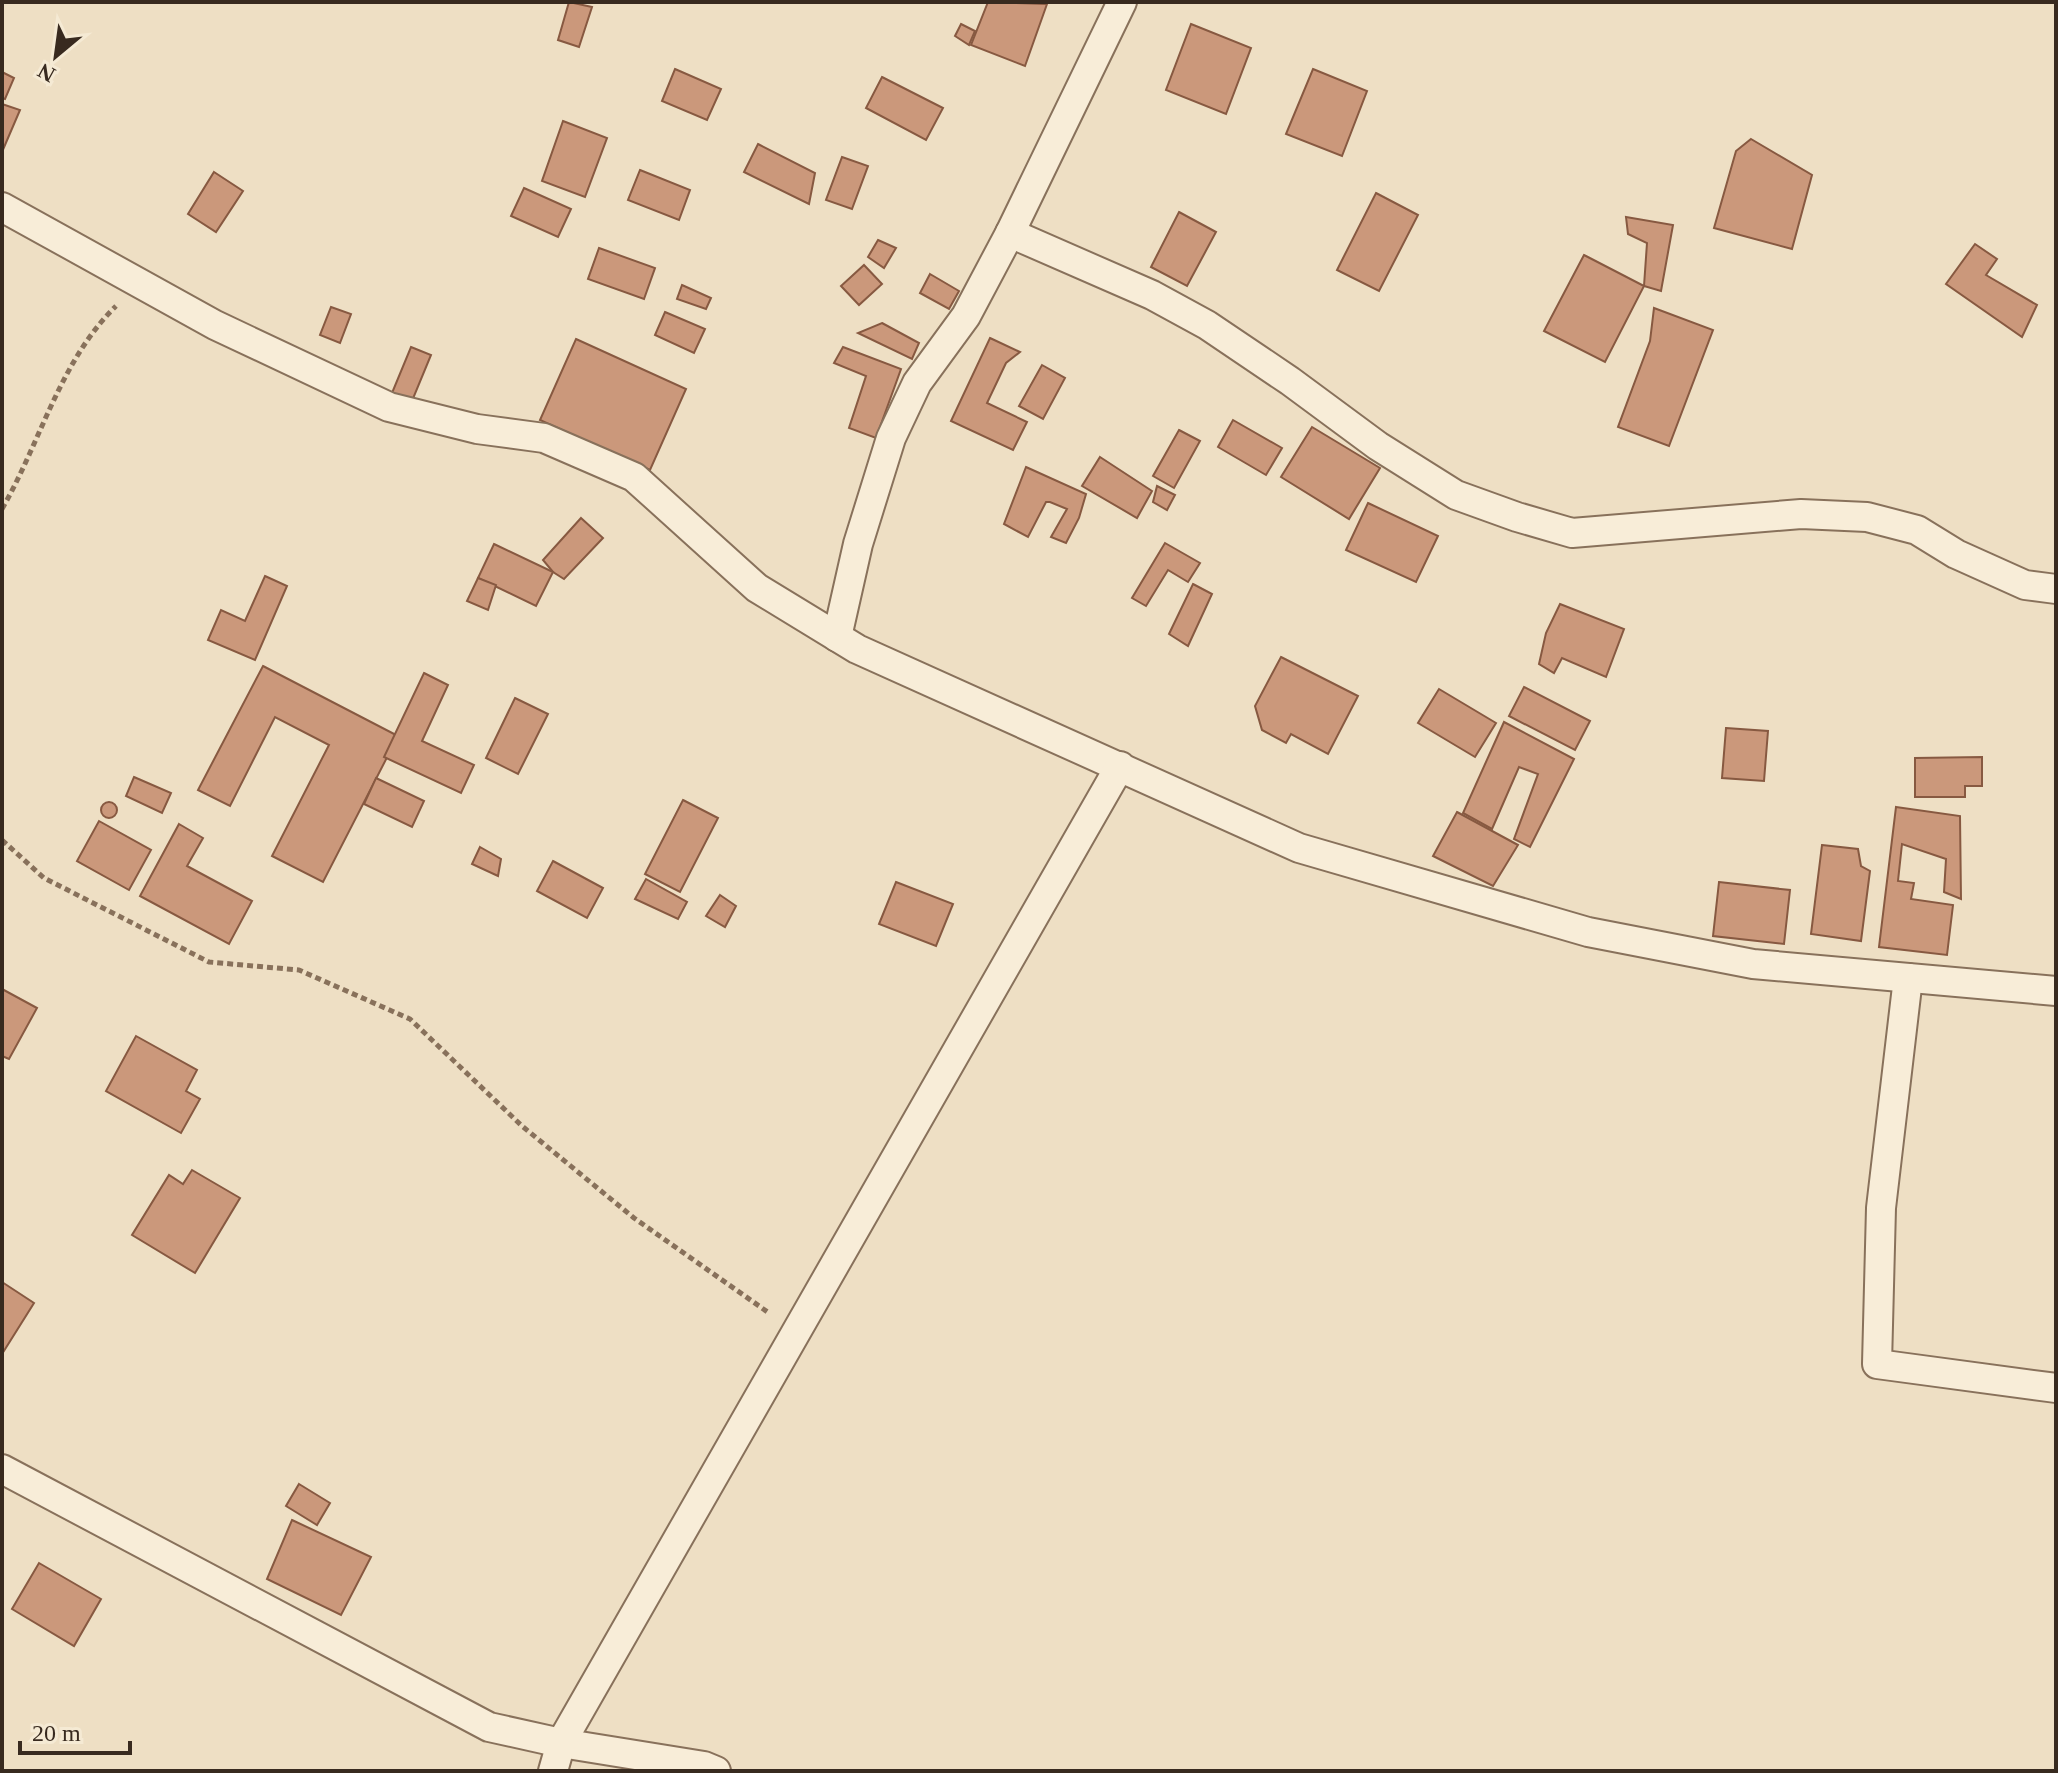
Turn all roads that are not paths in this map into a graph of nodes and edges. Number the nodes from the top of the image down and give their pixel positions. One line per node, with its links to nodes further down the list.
1 (1122, 2): 3 (street)
2 (2, 207): 5 (street)
3 (1010, 233): 4 (street); 5 (street)
4 (2056, 589)
5 (837, 637): 6 (street)
6 (1120, 766): 7 (street); 11 (street)
7 (1908, 978): 8 (street); 9 (street)
8 (2056, 991)
9 (2056, 1388)
10 (2, 1469): 11 (street)
11 (561, 1743): 12 (street); 13 (street)
12 (553, 1771)
13 (716, 1771)

